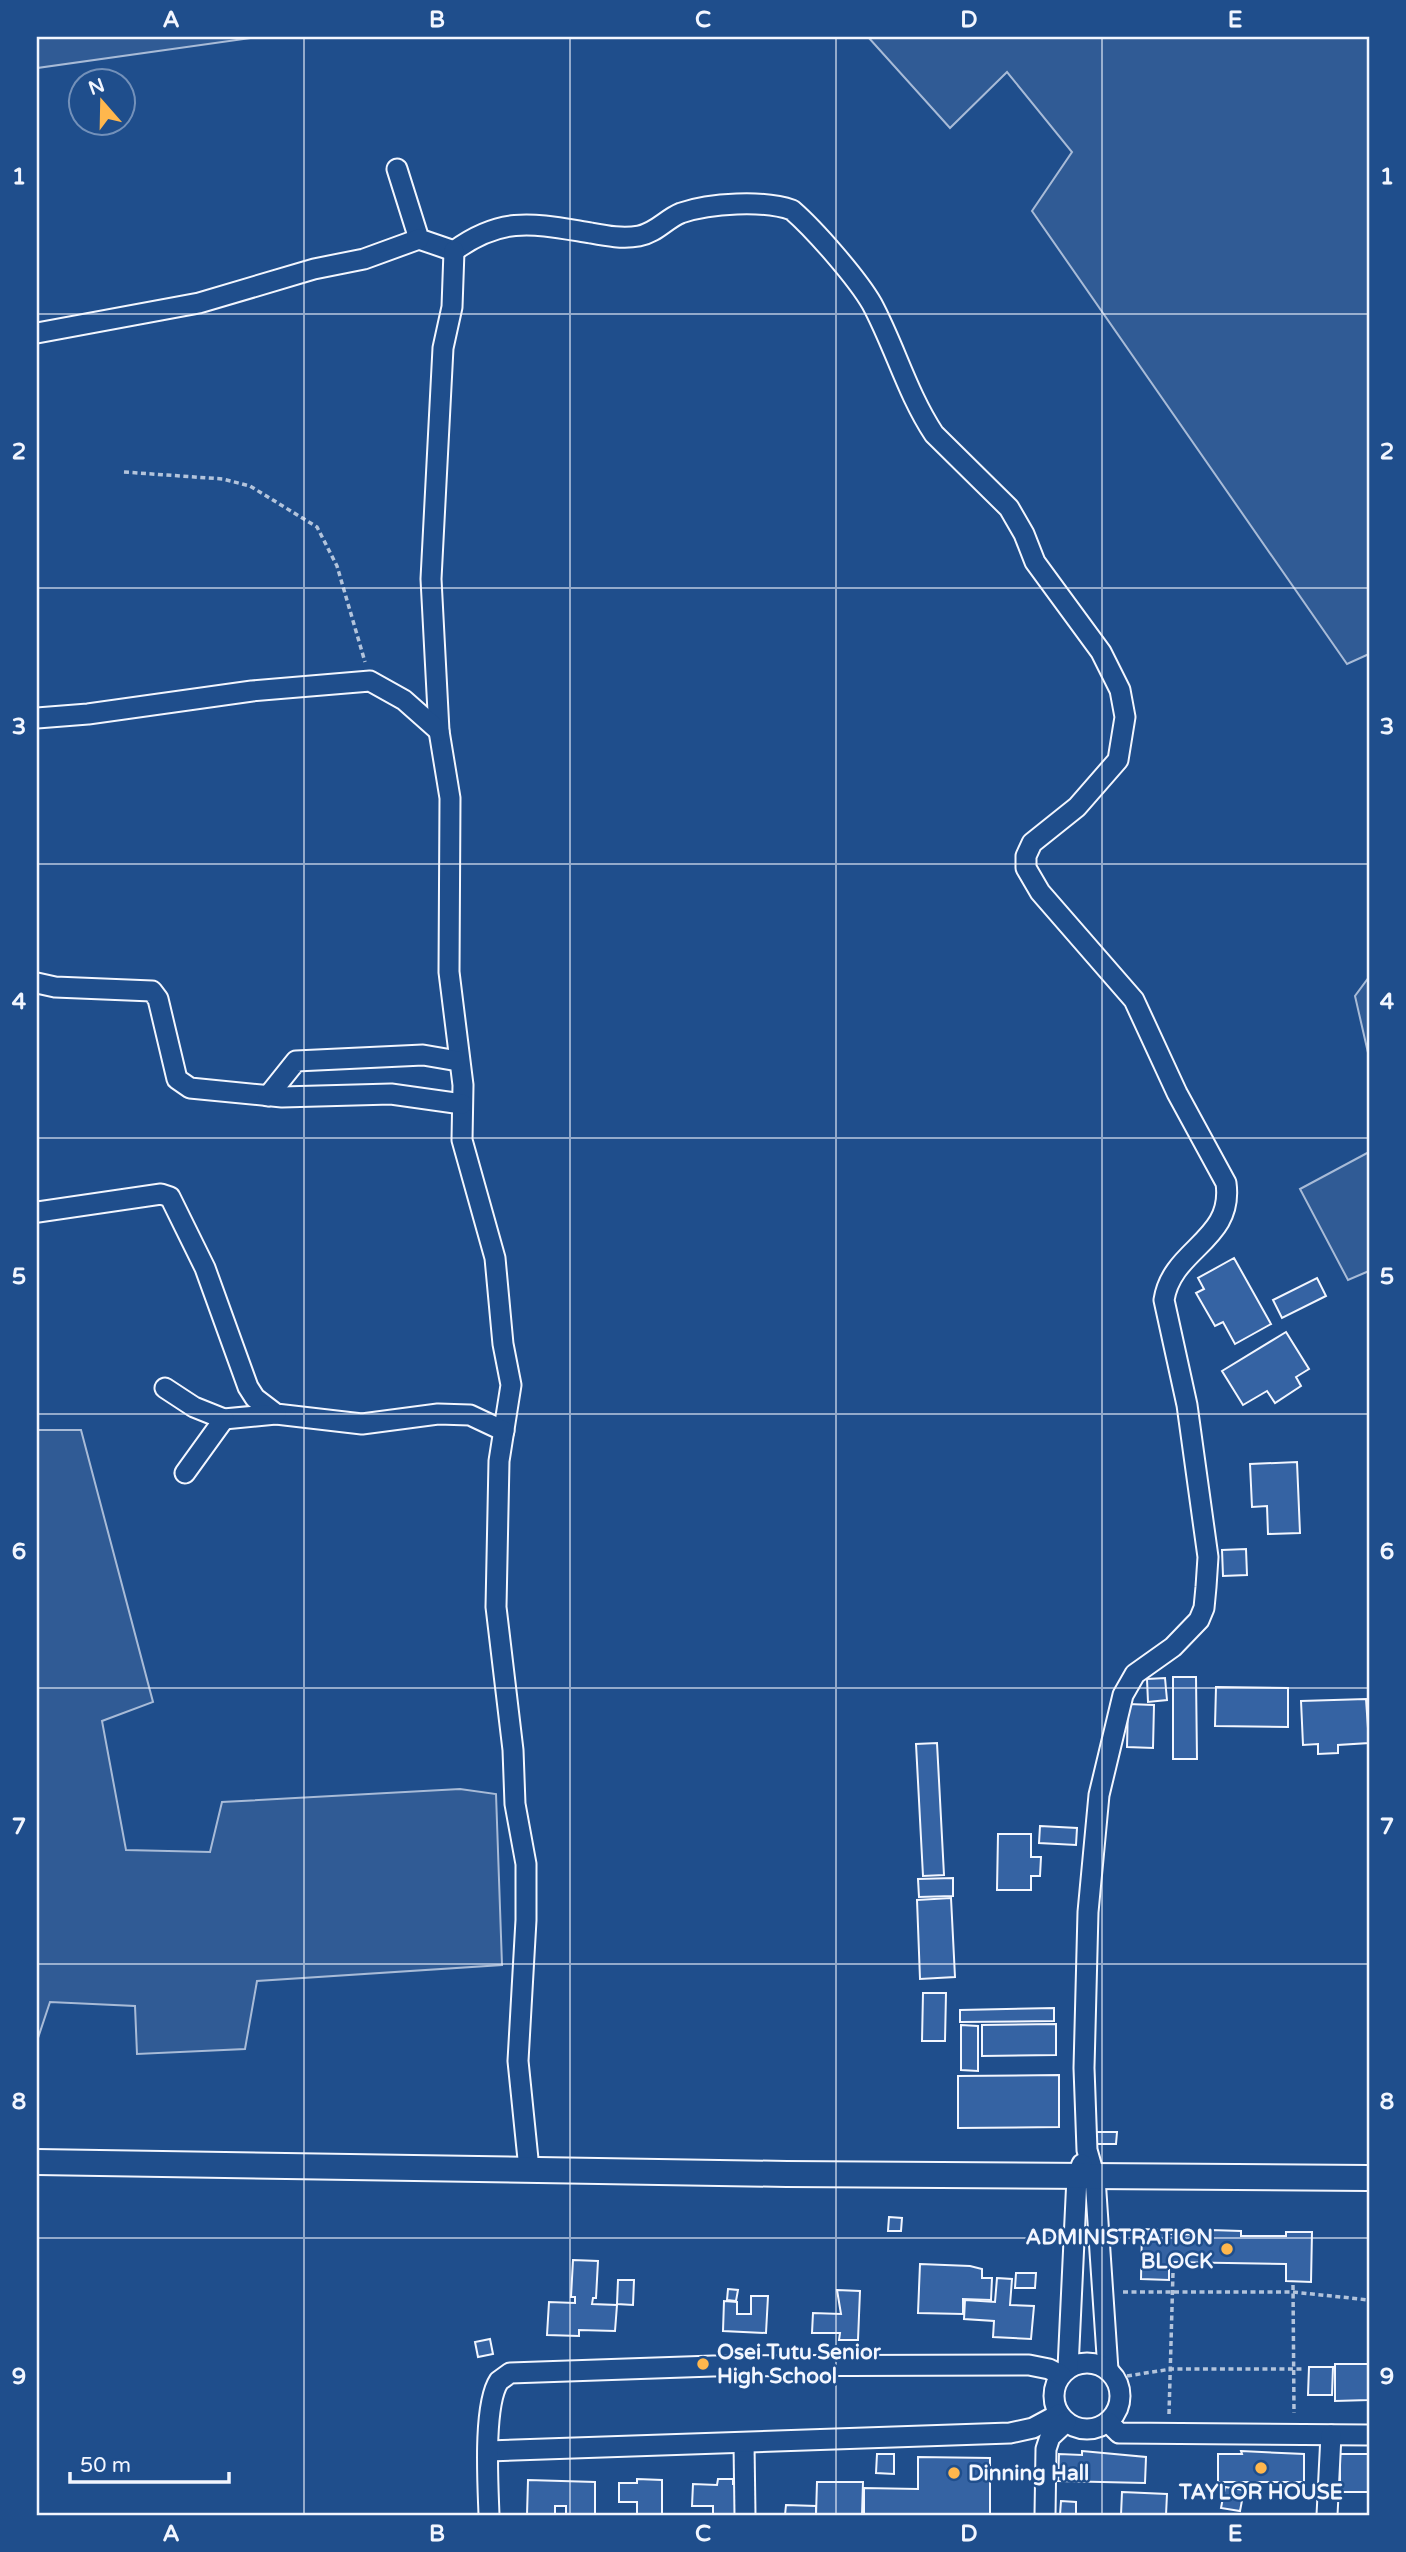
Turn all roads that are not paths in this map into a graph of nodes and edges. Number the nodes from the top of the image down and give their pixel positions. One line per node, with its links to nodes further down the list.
1 (397, 169): 2 (street)
2 (419, 239): 3 (street); 4 (street)
3 (454, 251): 6 (street); 19 (street)
4 (37, 332)
5 (37, 718): 6 (street)
6 (439, 731): 8 (street)
7 (37, 983): 9 (street)
8 (458, 1061): 9 (street); 10 (street)
9 (268, 1096): 10 (street)
10 (462, 1104): 15 (street)
11 (38, 1212): 13 (street)
12 (165, 1388): 14 (street)
13 (276, 1414): 14 (street); 15 (street)
14 (224, 1419): 16 (street)
15 (504, 1431): 18 (street)
16 (184, 1473)
17 (37, 2162): 18 (street)
18 (529, 2169): 19 (street)
19 (1086, 2178): 20 (street); 21 (street); 22 (street)
20 (1369, 2178)
21 (1064, 2371): 22 (street); 23 (street); 28 (street)
22 (1111, 2374): 24 (street)
23 (1062, 2418): 24 (street); 27 (street); 31 (street)
24 (1108, 2422): 25 (street)
25 (1331, 2435): 26 (street); 32 (street)
26 (1369, 2435)
27 (744, 2444): 28 (street); 30 (street)
28 (488, 2451): 29 (street)
29 (489, 2515)
30 (745, 2515)
31 (1045, 2515)
32 (1327, 2515)

